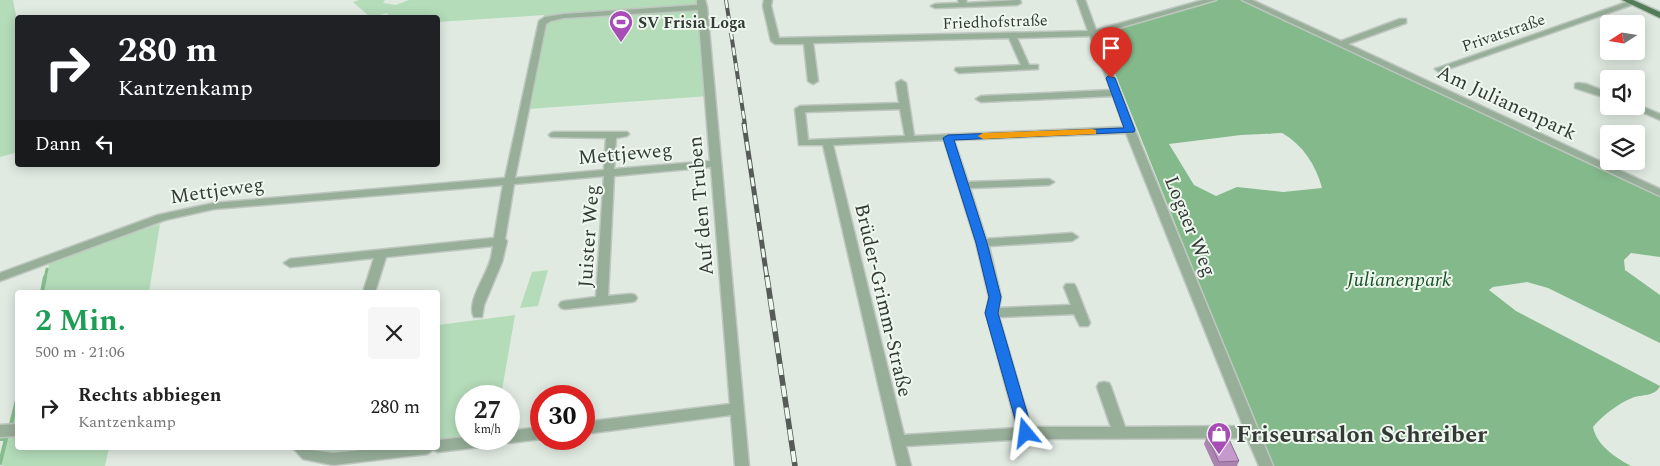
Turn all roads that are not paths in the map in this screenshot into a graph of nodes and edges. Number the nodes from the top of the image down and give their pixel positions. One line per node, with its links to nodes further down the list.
1 (768, 0): 15 (street, Friedhofstraße)
2 (1016, 0): 6 (street)
3 (1081, 0): 13 (street, Logaer Weg)
4 (1212, 0): 7 (street, Friedhofstraße)
5 (1246, 0): 16 (street, Am Julianenpark)
6 (963, 2): 10 (street)
7 (1193, 2): 13 (street, Friedhofstraße)
8 (1630, 2): 11 (main road); 17 (street, Privatstraße)
9 (702, 3): 35 (street, Auf den Truben); 37 (street)
10 (934, 6)
11 (1660, 15)
12 (1403, 21): 16 (street)
13 (1094, 33): 14 (street, Friedhofstraße); 23 (street, Logaer Weg)
14 (1012, 36): 15 (street, Friedhofstraße); 18 (street)
15 (808, 42): 19 (street)
16 (1340, 44): 40 (street, Am Julianenpark)
17 (1439, 69)
18 (959, 70)
19 (812, 81)
20 (901, 83): 25 (street)
21 (1578, 86): 22 (street)
22 (1600, 93)
23 (1116, 94): 24 (street); 28 (street, Logaer Weg)
24 (981, 99)
25 (904, 106): 33 (street); 34 (street)
26 (1645, 111): 27 (street)
27 (1660, 118)
28 (1130, 130): 32 (street); 62 (street, Logaer Weg)
29 (624, 134): 31 (street)
30 (554, 135): 31 (street)
31 (611, 135): 36 (street, Juister Weg)
32 (948, 138): 33 (street); 39 (street)
33 (910, 139): 34 (street)
34 (828, 142): 64 (street, Brüder-Grimm-Straße)
35 (714, 164): 36 (street, Mettjeweg); 57 (street, Auf den Truben)
36 (610, 174): 37 (street, Mettjeweg); 50 (street, Juister Weg)
37 (509, 182): 42 (street); 46 (street, Mettjeweg)
38 (1049, 182): 39 (street)
39 (964, 185): 43 (street)
40 (1660, 193)
41 (1072, 237): 43 (street)
42 (501, 241): 44 (street); 54 (street)
43 (982, 243): 53 (street)
44 (381, 254): 45 (street); 48 (street)
45 (290, 263)
46 (0, 276)
47 (1070, 287): 52 (street)
48 (370, 290)
49 (631, 298): 50 (street, Juister Weg)
50 (602, 301): 51 (street, Juister Weg)
51 (565, 305)
52 (1079, 309): 53 (street); 55 (street)
53 (992, 313): 63 (street)
54 (478, 314)
55 (1084, 323)
56 (1104, 387): 61 (street)
57 (737, 409): 58 (street); 69 (street, Auf den Truben)
58 (595, 427)
59 (15, 430): 60 (street)
60 (0, 431)
61 (1120, 432): 62 (street); 63 (street)
62 (1253, 432): 71 (street, Logaer Weg)
63 (1026, 433): 64 (street)
64 (898, 441): 70 (street, Brüder-Grimm-Straße)
65 (455, 444): 66 (street)
66 (440, 446)
67 (302, 450): 68 (street)
68 (410, 450)
69 (742, 466)
70 (904, 466)
71 (1266, 466)

